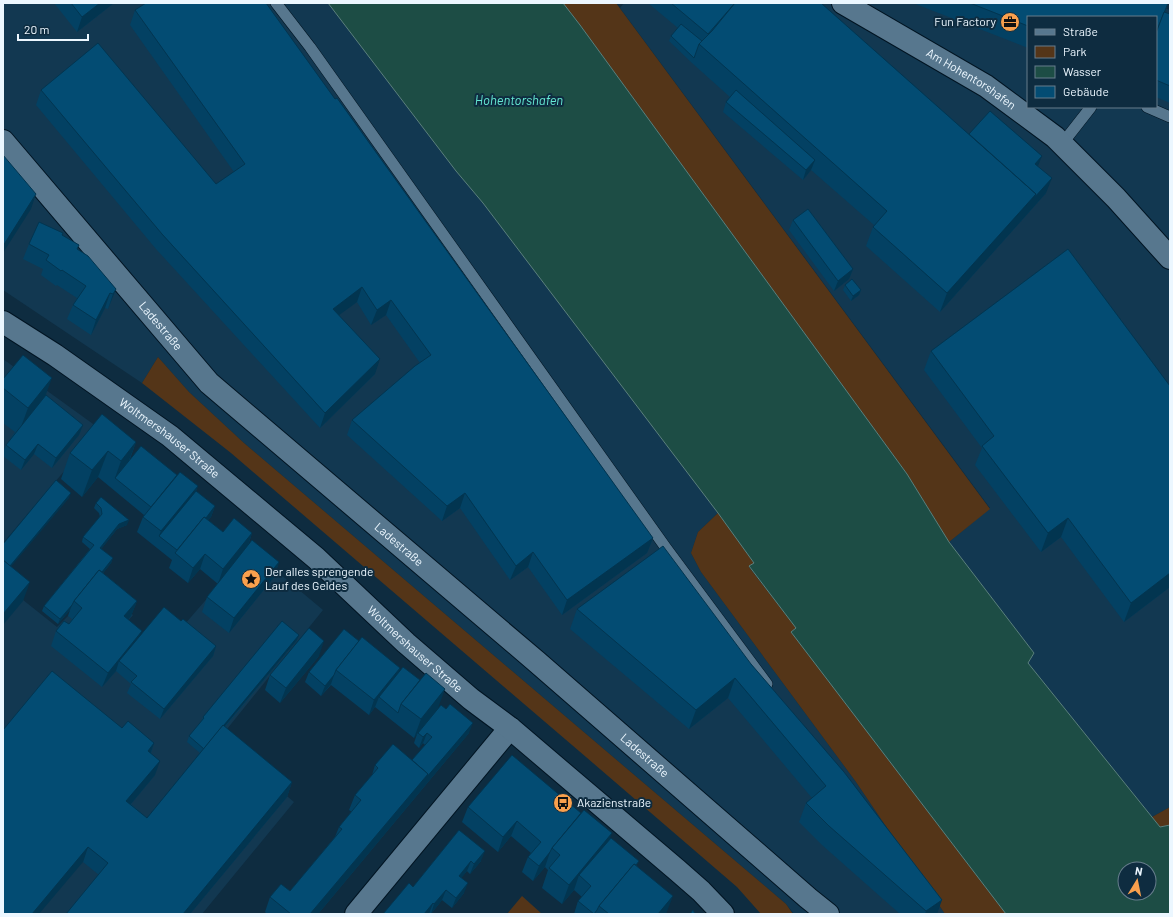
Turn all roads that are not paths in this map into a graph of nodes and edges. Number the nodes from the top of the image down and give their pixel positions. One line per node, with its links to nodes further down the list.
1 (276, 3): 10 (lane)
2 (843, 3): 7 (street, Am Hohentorshafen)
3 (1090, 108): 7 (lane)
4 (1149, 108): 5 (lane)
5 (1170, 117)
6 (3, 141): 14 (street, Ladestraße)
7 (1062, 144): 8 (street, Am Hohentorshafen)
8 (1170, 258)
9 (3, 322): 11 (street, Woltmershauser Straße)
10 (775, 696)
11 (510, 728): 12 (street); 13 (street, Woltmershauser Straße)
12 (356, 914)
13 (723, 914)
14 (828, 914)

